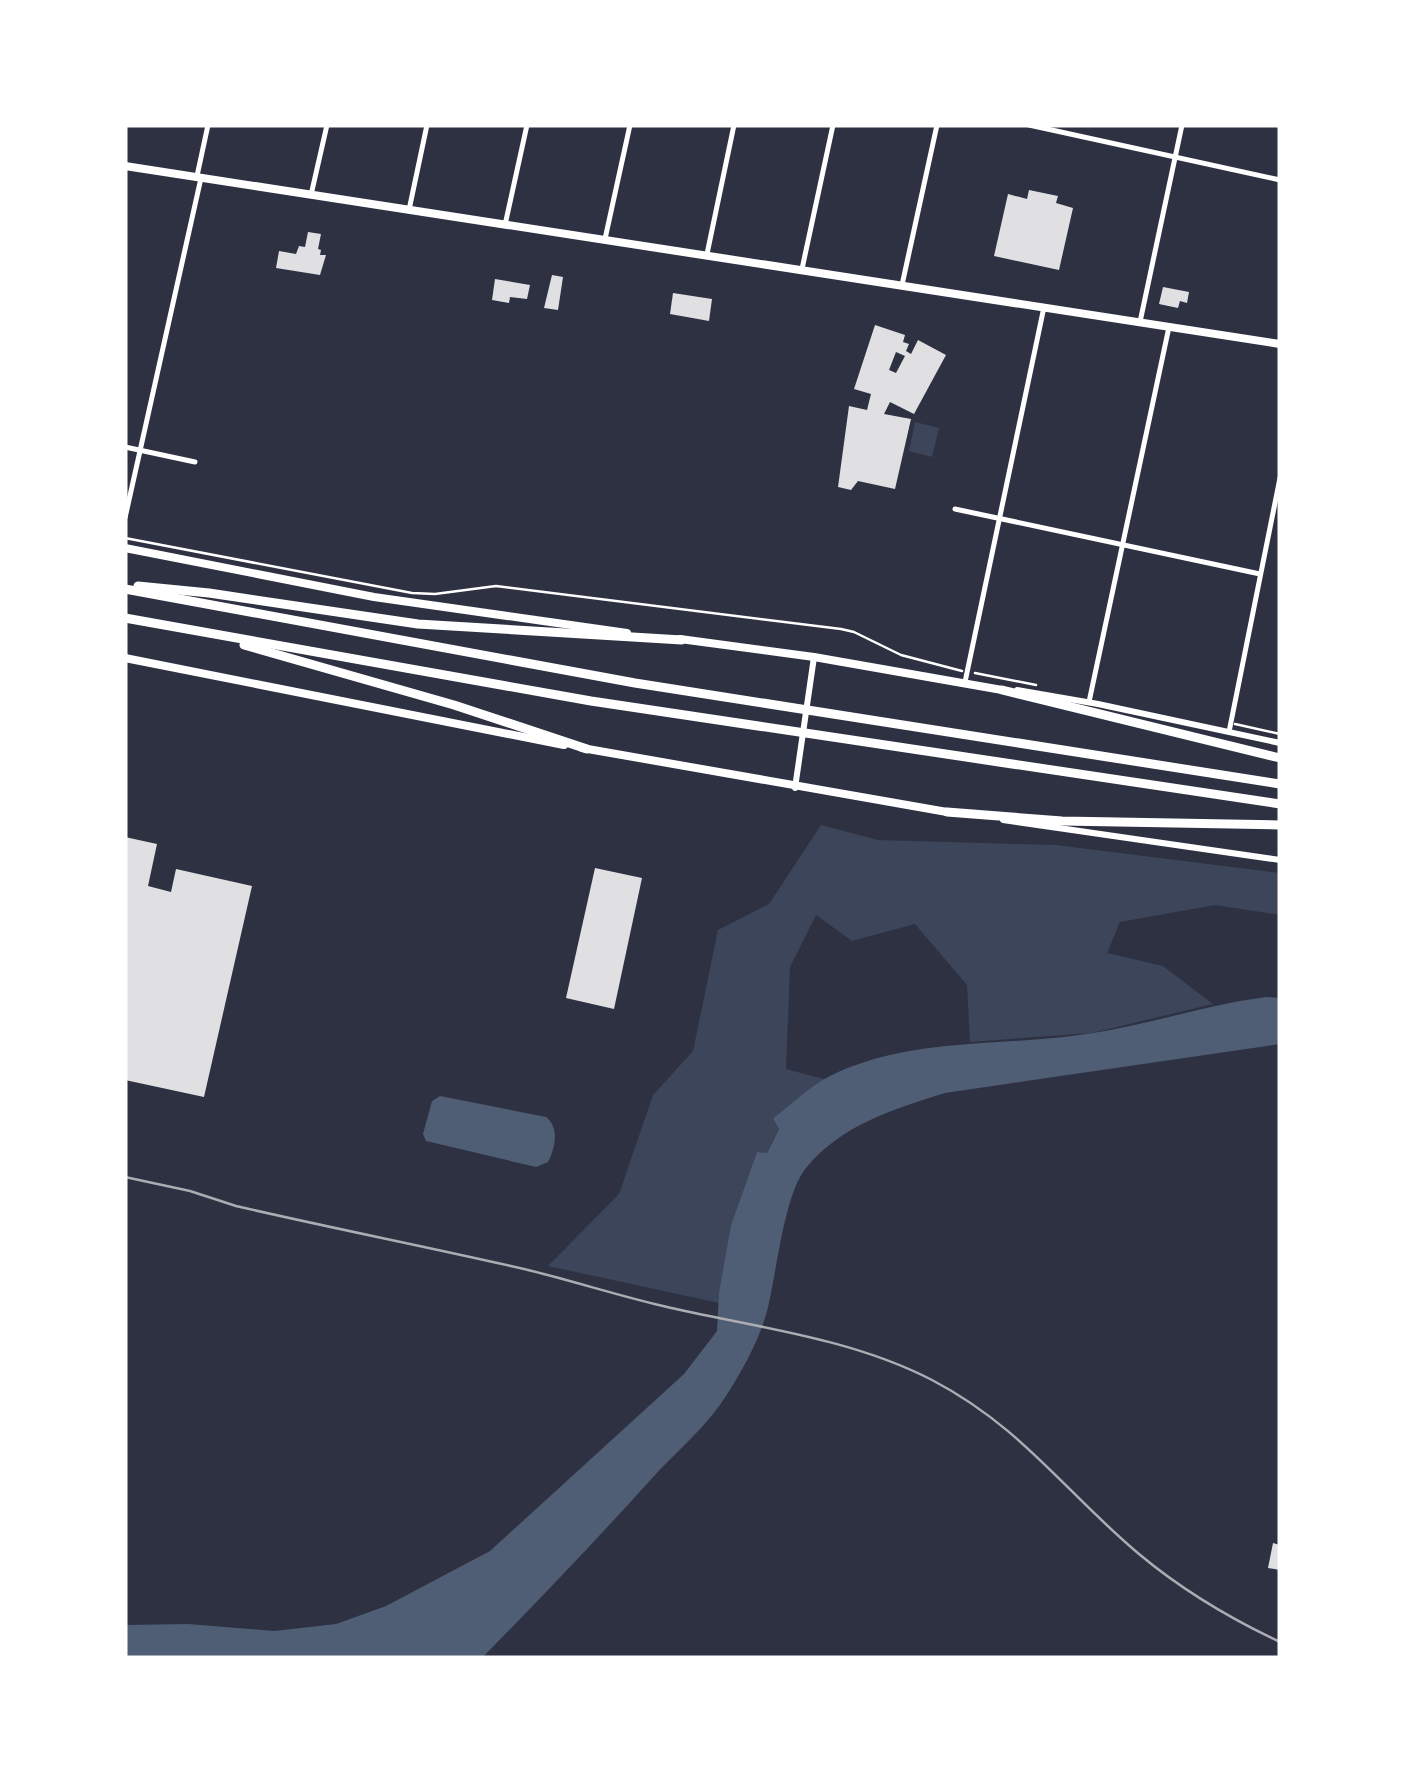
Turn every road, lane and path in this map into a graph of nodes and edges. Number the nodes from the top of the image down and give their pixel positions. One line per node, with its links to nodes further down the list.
1 (208, 125): 13 (street)
2 (327, 125): 15 (street)
3 (427, 125): 16 (street)
4 (527, 125): 17 (street)
5 (630, 125): 18 (street)
6 (734, 125): 19 (street)
7 (833, 125): 20 (street)
8 (936, 125): 21 (street)
9 (1029, 125): 11 (street)
10 (1182, 125): 11 (street)
11 (1175, 157): 14 (street); 23 (street)
12 (125, 166): 13 (main road)
13 (199, 177): 15 (main road); 27 (street)
14 (1280, 180)
15 (312, 195): 16 (main road)
16 (408, 210): 17 (main road)
17 (505, 225): 18 (main road)
18 (605, 241): 19 (main road)
19 (706, 257): 20 (main road)
20 (802, 270): 21 (main road)
21 (902, 285): 22 (main road)
22 (1044, 307): 23 (main road); 32 (street)
23 (1140, 322): 24 (main road)
24 (1168, 327): 25 (main road); 34 (street)
25 (1280, 344)
26 (125, 448): 27 (street)
27 (140, 451): 28 (street); 31 (street)
28 (195, 462)
29 (1280, 478): 36 (street)
30 (955, 509): 32 (street)
31 (125, 518)
32 (998, 518): 34 (street); 43 (street)
33 (125, 538): 43 (path)
34 (1122, 544): 36 (street); 47 (street)
35 (125, 548): 40 (main road)
36 (1260, 574): 48 (street)
37 (125, 586): 40 (highway); 53 (highway)
38 (125, 618): 39 (highway)
39 (198, 631): 51 (highway); 55 (highway)
40 (682, 640): 41 (main road)
41 (814, 657): 44 (main road); 54 (street)
42 (125, 658): 51 (main road)
43 (967, 672): 44 (street); 45 (path)
44 (965, 682): 46 (main road)
45 (1046, 687)
46 (1002, 690): 47 (street); 52 (highway)
47 (1090, 702): 48 (street)
48 (1229, 728): 49 (path); 50 (street)
49 (1280, 734)
50 (1280, 743)
51 (587, 749): 54 (main road)
52 (1280, 758)
53 (1280, 784)
54 (795, 788): 56 (main road)
55 (1280, 804)
56 (947, 812): 57 (highway); 58 (street)
57 (1280, 825)
58 (1280, 860)

